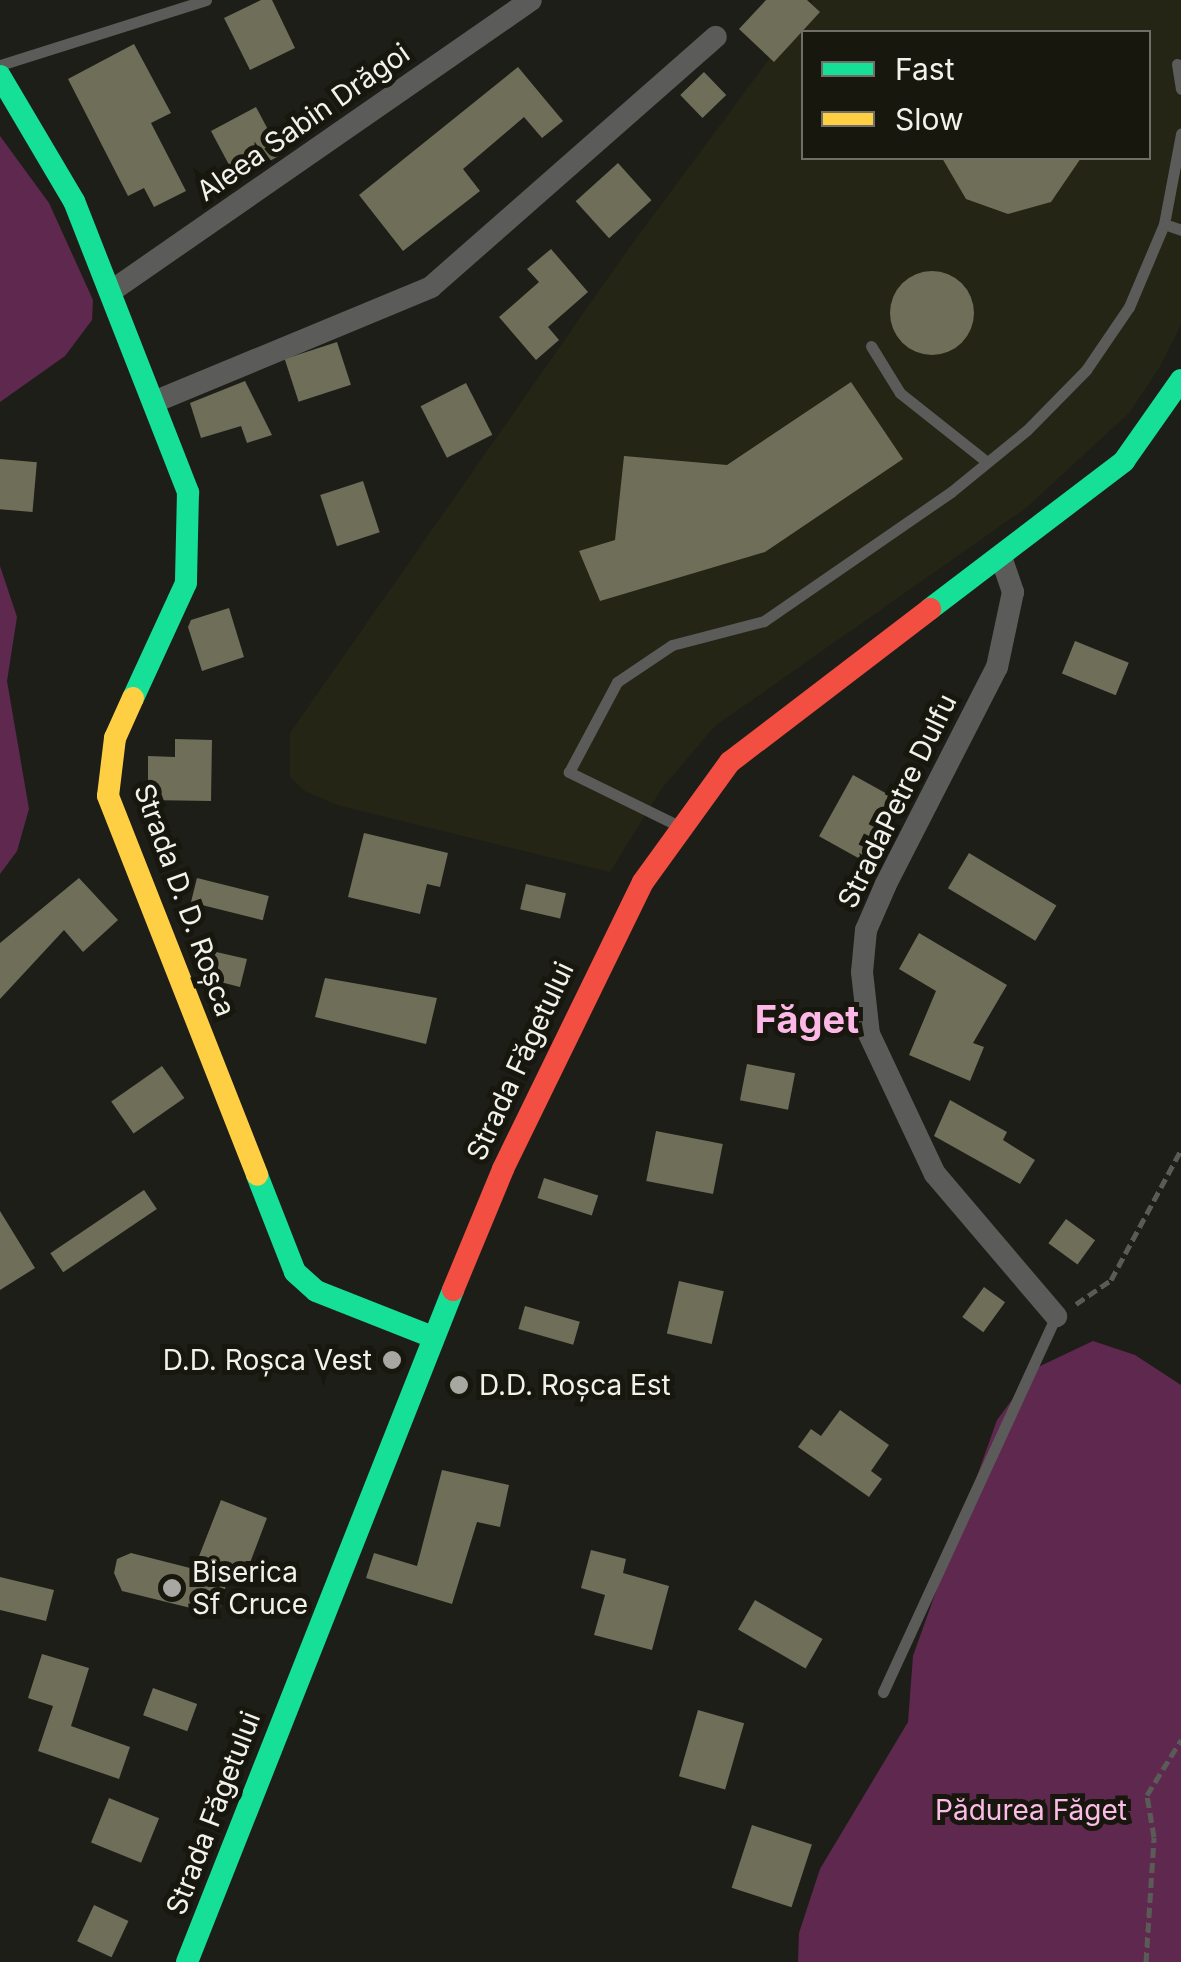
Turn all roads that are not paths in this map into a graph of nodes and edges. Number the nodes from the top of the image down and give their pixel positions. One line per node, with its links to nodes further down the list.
1 (206, 0): 4 (lane)
2 (530, 0): 11 (street, Aleea Sabin Drăgoi)
3 (716, 37): 14 (street)
4 (0, 64)
5 (1177, 64): 7 (lane)
6 (0, 76): 11 (main road, Strada D. D. Roșca)
7 (1181, 89)
8 (1181, 134): 9 (lane)
9 (1164, 224): 10 (lane); 15 (lane)
10 (1181, 230)
11 (110, 292): 14 (main road, Strada D. D. Roșca)
12 (870, 346): 15 (lane)
13 (1181, 380): 16 (main road, Strada Făgetului)
14 (154, 402): 19 (main road, Strada D. D. Roșca)
15 (987, 462): 17 (lane)
16 (1002, 560): 17 (main road, Strada Făgetului); 18 (street, StradaPetre Dulfu)
17 (680, 826): 19 (main road, Strada Făgetului)
18 (1056, 1316): 20 (lane)
19 (434, 1337): 21 (main road, Strada Făgetului)
20 (883, 1692)
21 (188, 1962)

